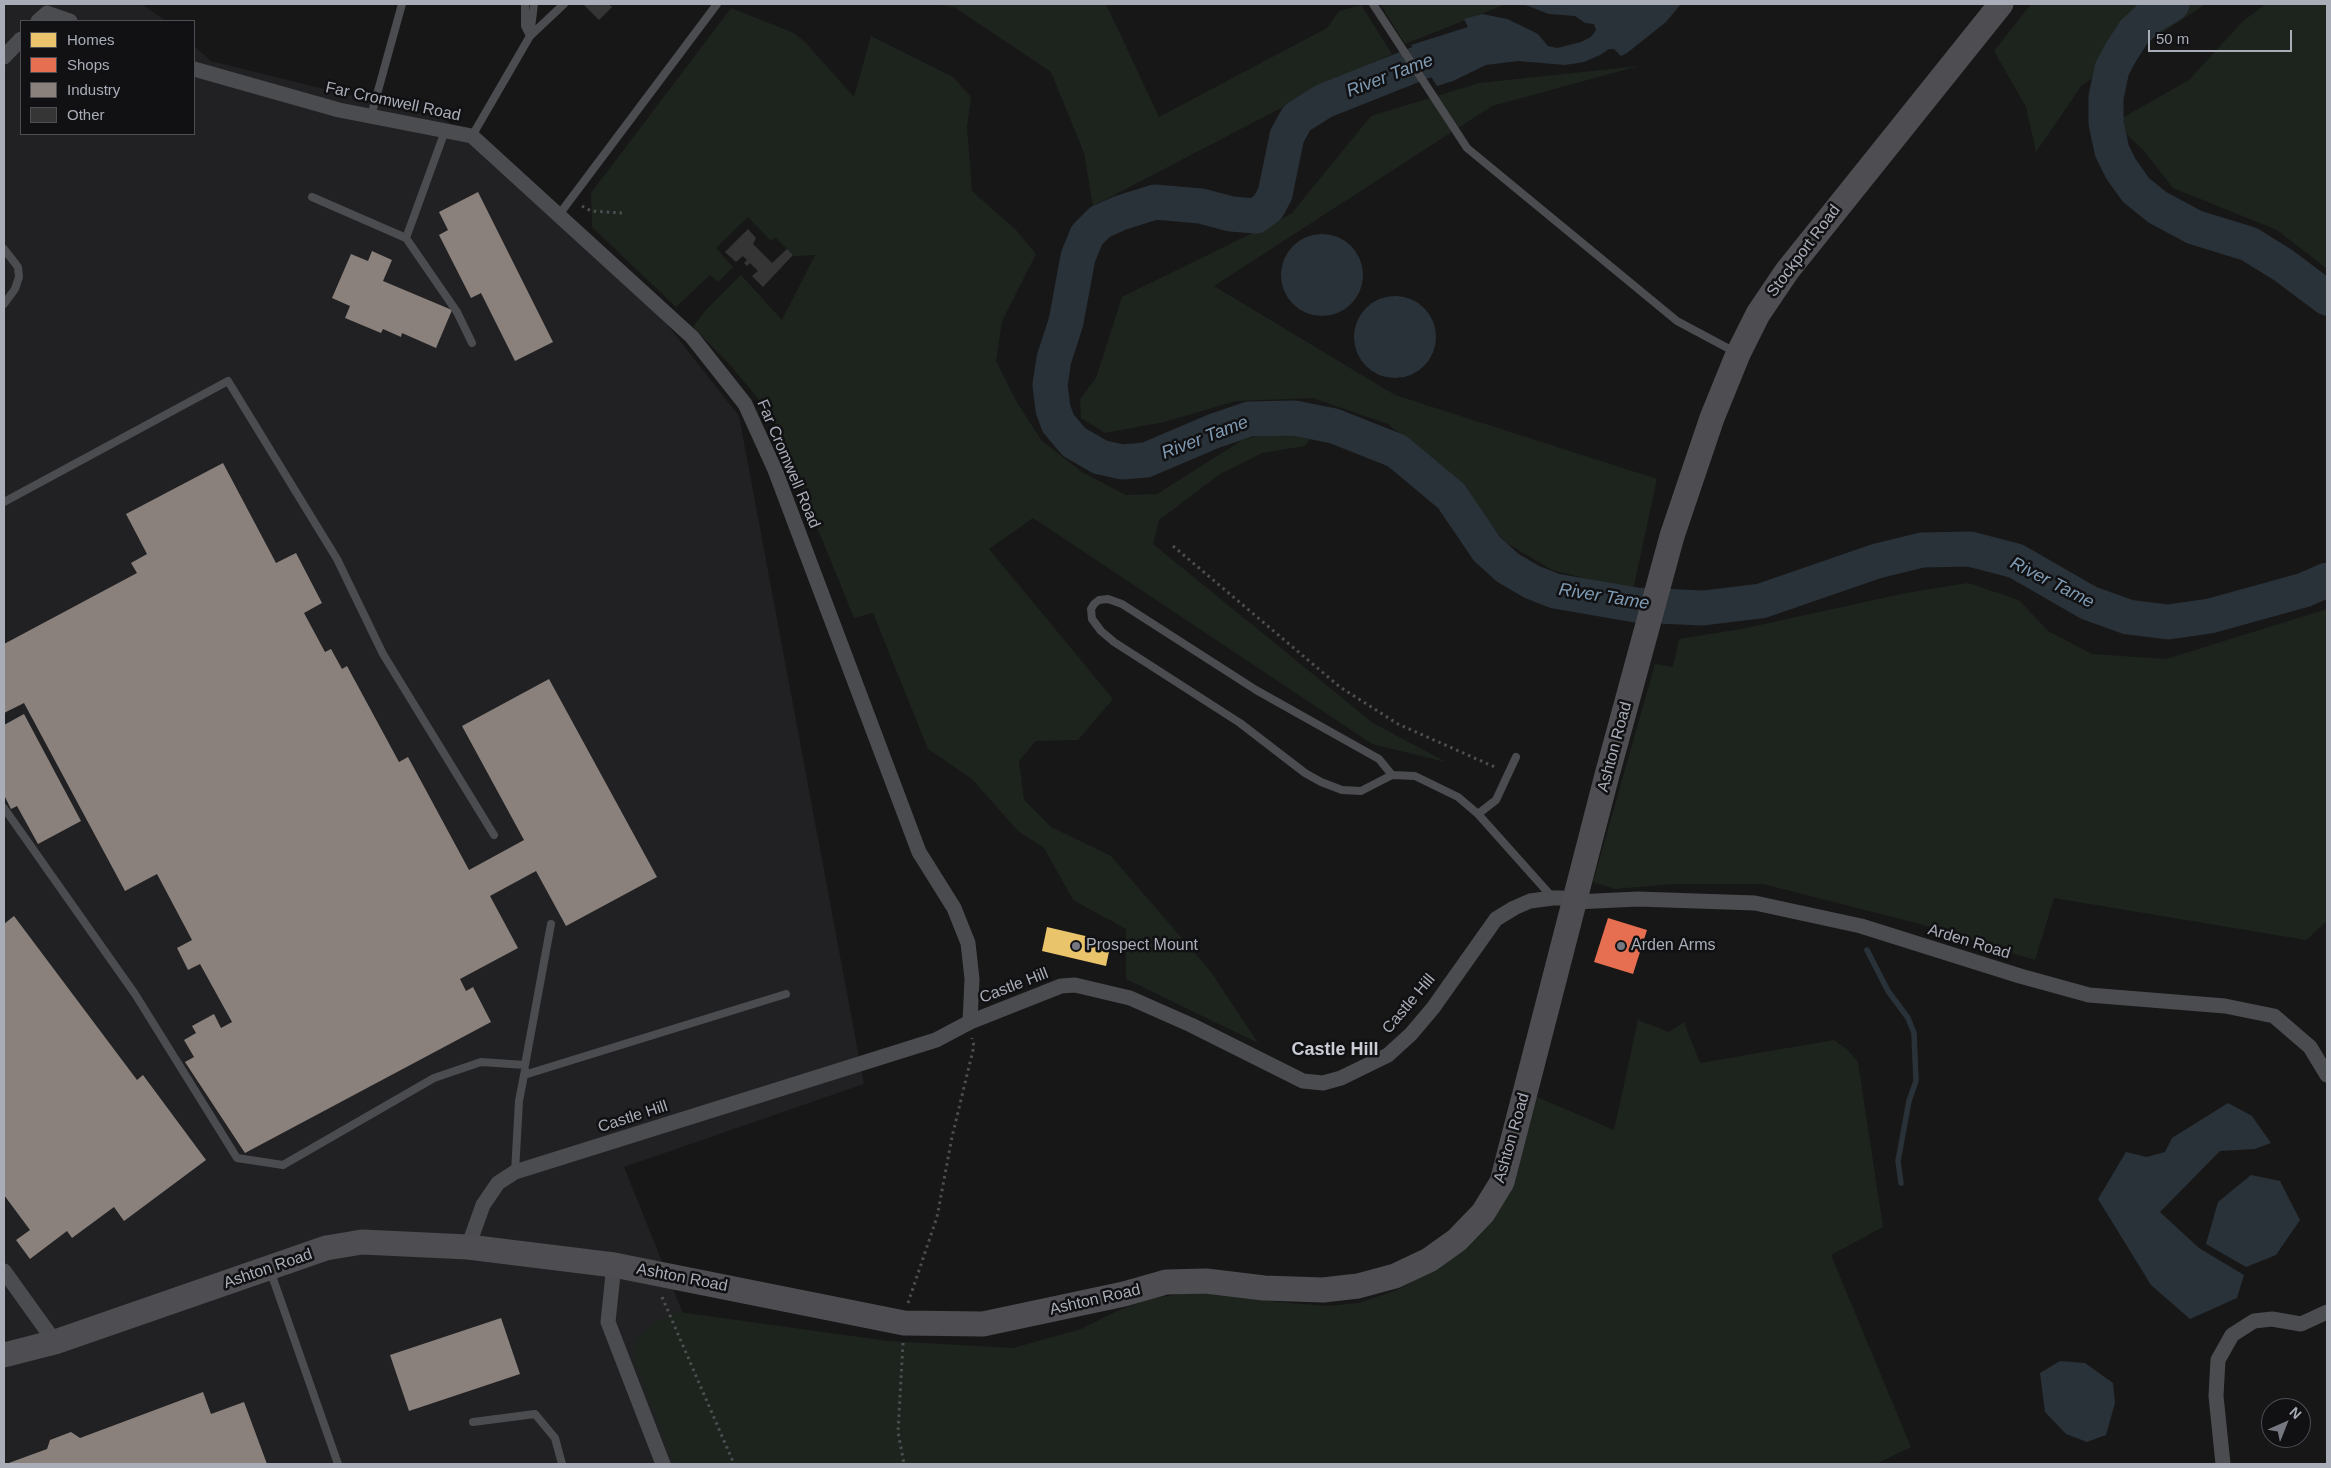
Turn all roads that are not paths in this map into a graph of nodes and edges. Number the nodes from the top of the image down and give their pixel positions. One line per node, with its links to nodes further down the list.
1 (402, 4): 14 (lane)
2 (524, 4): 10 (lane)
3 (534, 4): 10 (lane)
4 (564, 4): 10 (lane)
5 (718, 4): 18 (lane)
6 (1372, 4): 23 (lane)
7 (2001, 4): 23 (highway, Stockport Road)
8 (39, 20): 9 (street)
9 (67, 20)
10 (530, 36): 16 (lane)
11 (20, 40): 12 (street)
12 (4, 57)
13 (195, 69): 14 (street, Far Cromwell Road)
14 (371, 116): 15 (street, Far Cromwell Road)
15 (445, 131): 16 (street, Far Cromwell Road); 19 (lane)
16 (472, 136): 18 (street, Far Cromwell Road)
17 (312, 198): 19 (lane)
18 (558, 216): 34 (street, Far Cromwell Road)
19 (406, 238): 22 (lane)
20 (4, 249): 21 (lane)
21 (4, 304)
22 (472, 343)
23 (1738, 354): 25 (highway, Stockport Road)
24 (4, 502): 30 (lane)
25 (1672, 536): 31 (highway, Ashton Road)
26 (1516, 757): 29 (lane)
27 (1392, 775): 27 (lane); 29 (lane)
28 (4, 808): 35 (lane)
29 (1478, 814): 31 (lane)
30 (494, 835)
31 (1564, 900): 34 (street, Castle Hill); 37 (street, Arden Road); 40 (highway, Ashton Road)
32 (551, 924): 35 (lane)
33 (786, 994): 36 (lane)
34 (970, 1022): 38 (street, Castle Hill)
35 (525, 1065): 36 (lane)
36 (524, 1075): 38 (lane)
37 (2327, 1075)
38 (515, 1172): 39 (street, Castle Hill)
39 (468, 1247): 40 (highway, Ashton Road); 41 (highway, Ashton Road)
40 (614, 1265): 49 (street)
41 (269, 1268): 44 (highway, Ashton Road); 47 (lane)
42 (4, 1271): 44 (street)
43 (2327, 1312): 50 (street)
44 (55, 1342): 45 (highway, Ashton Road)
45 (4, 1355)
46 (473, 1422): 48 (lane)
47 (338, 1464)
48 (562, 1464)
49 (664, 1464)
50 (2223, 1464)

